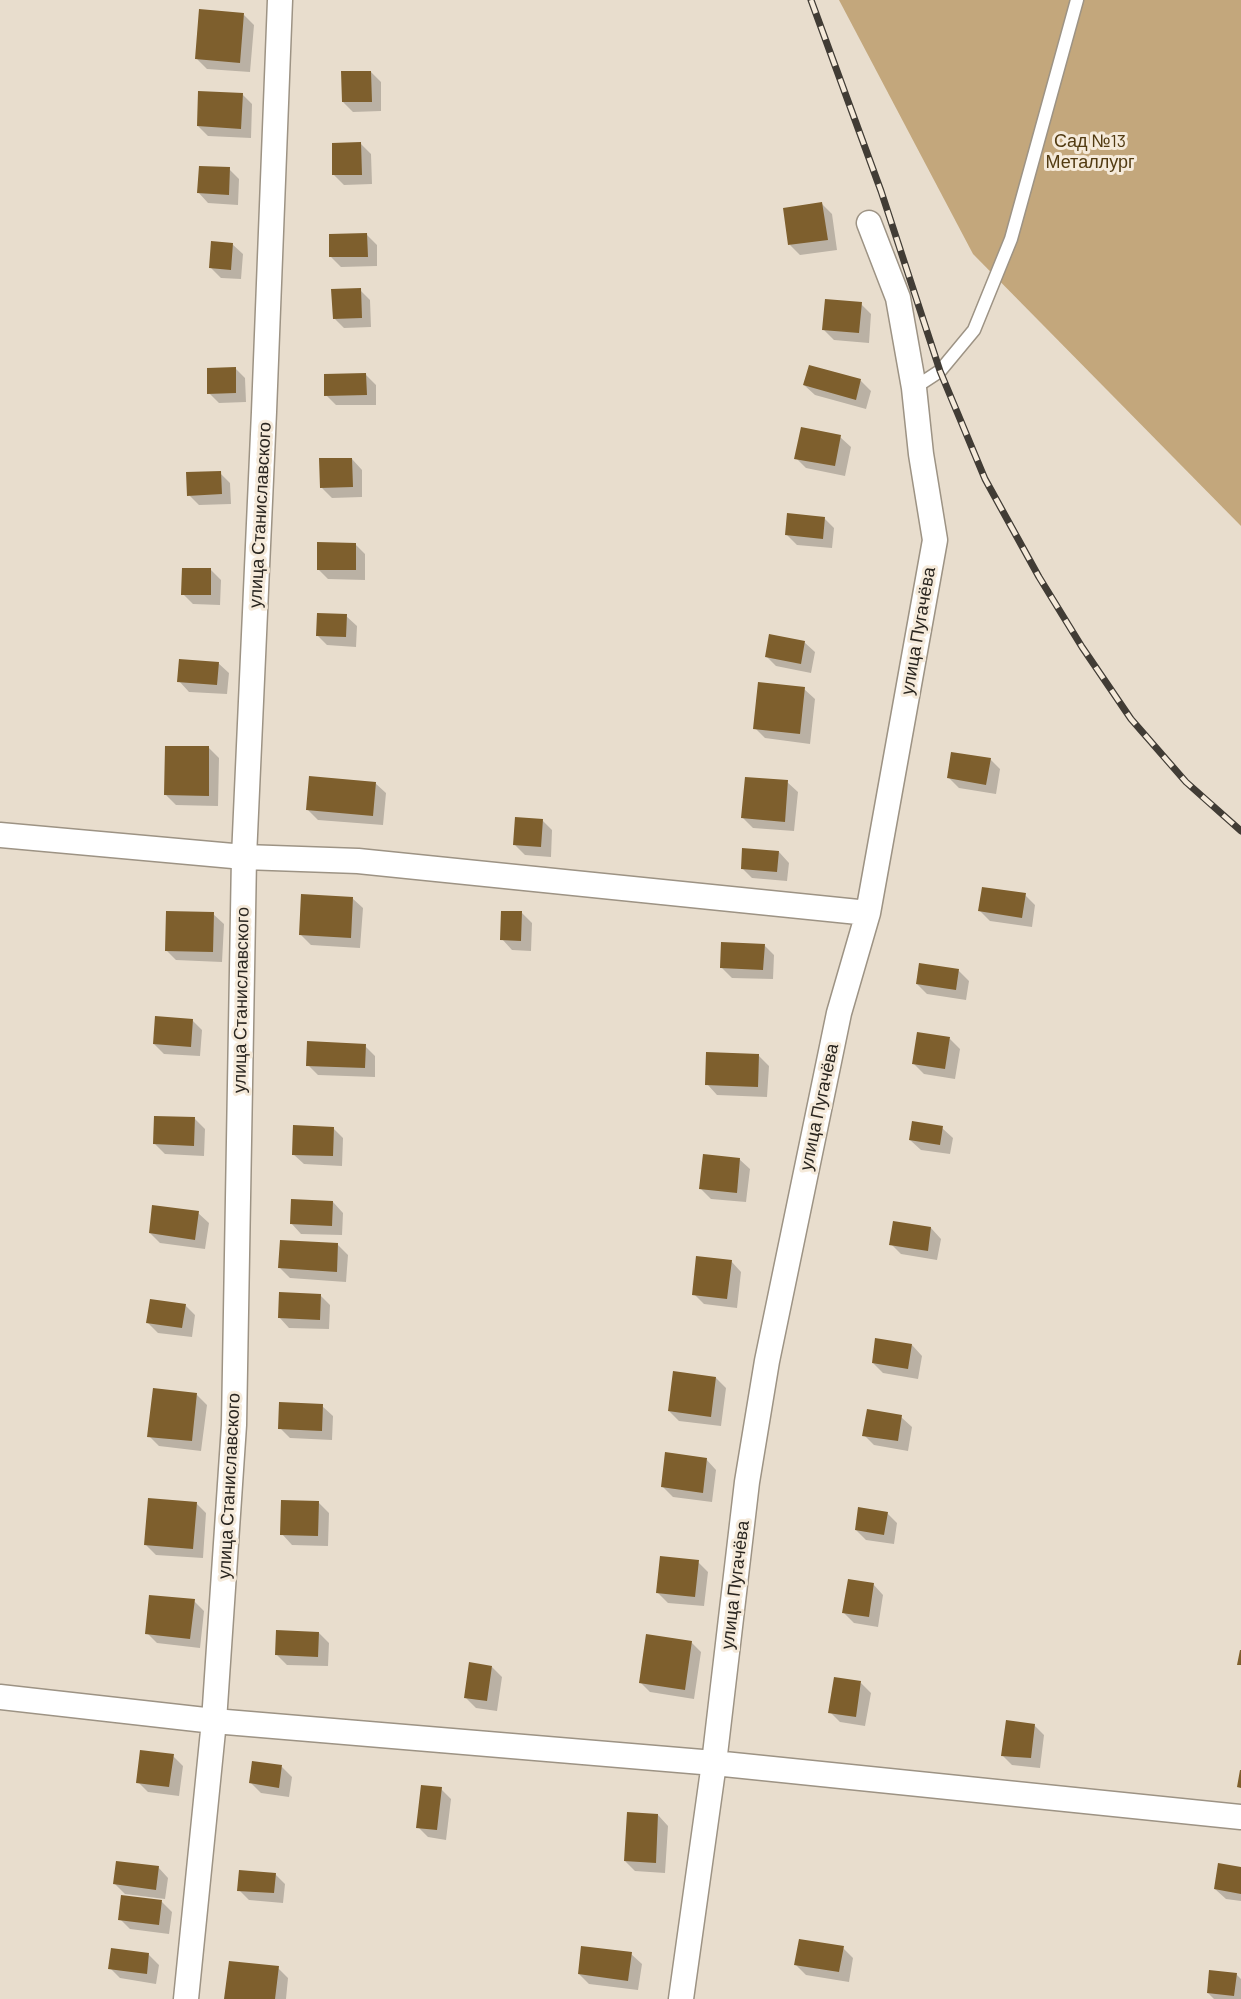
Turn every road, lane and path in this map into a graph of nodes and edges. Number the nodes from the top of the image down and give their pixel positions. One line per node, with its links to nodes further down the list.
1 (280, 0): 6 (street, улица Станиславского)
2 (1077, 0): 4 (lane)
3 (869, 223): 4 (street, улица Пугачёва)
4 (914, 388): 7 (street, улица Пугачёва)
5 (0, 835): 6 (street)
6 (244, 857): 7 (street); 9 (street, улица Станиславского)
7 (868, 913): 10 (street, улица Пугачёва)
8 (0, 1697): 9 (street)
9 (214, 1721): 10 (street); 12 (street, улица Станиславского)
10 (714, 1763): 11 (street); 13 (street, улица Пугачёва)
11 (1241, 1817)
12 (186, 1999)
13 (681, 1999)

